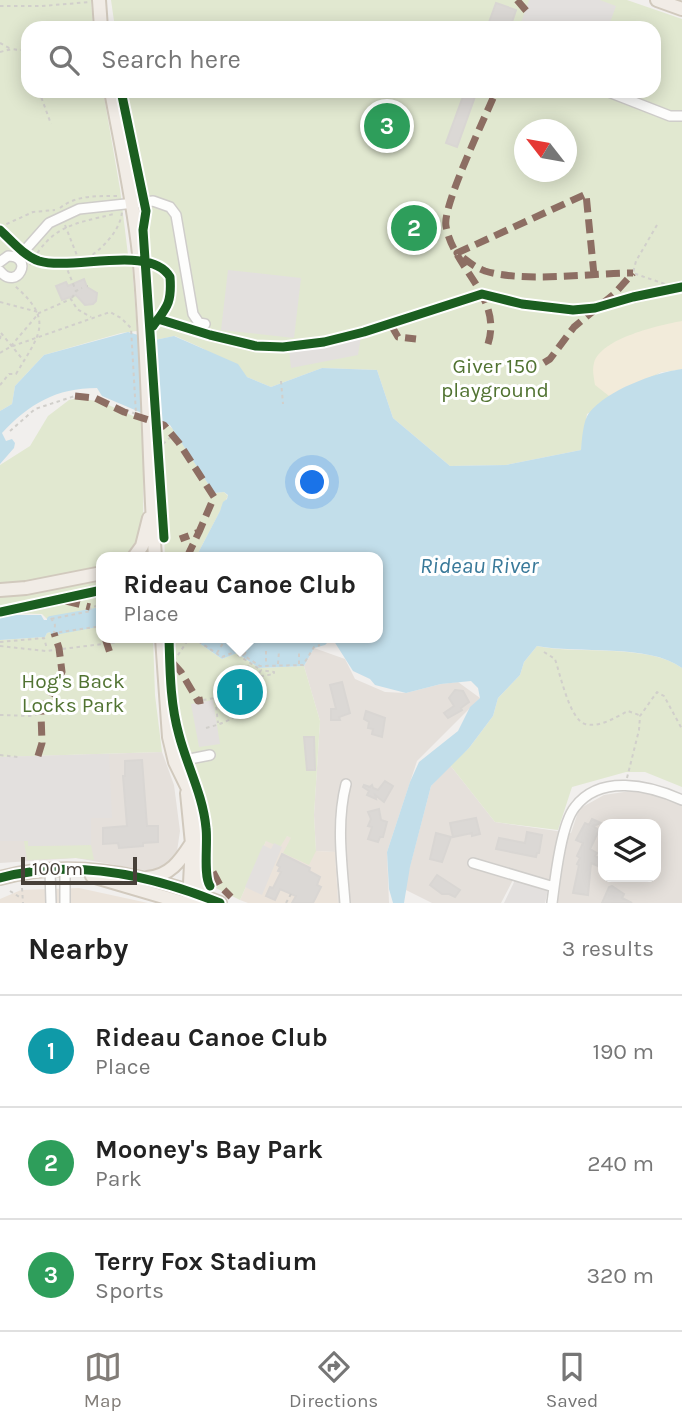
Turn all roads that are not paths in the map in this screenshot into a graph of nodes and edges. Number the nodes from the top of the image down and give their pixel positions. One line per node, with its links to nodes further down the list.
1 (657, 0): 3 (main road)
2 (97, 1): 4 (main road)
3 (682, 9)
4 (100, 21)
5 (112, 98): 8 (main road)
6 (624, 98): 7 (street)
7 (682, 116)
8 (132, 203): 9 (street); 12 (street); 13 (main road)
9 (20, 254): 10 (street); 11 (street)
10 (0, 262)
11 (0, 271)
12 (205, 324)
13 (152, 486): 14 (main road); 15 (main road)
14 (138, 552)
15 (155, 552)
16 (96, 574): 17 (main road)
17 (0, 590)
18 (168, 643): 20 (main road)
19 (210, 755): 20 (street)
20 (176, 762): 22 (main road)
21 (346, 784): 35 (street)
22 (186, 785): 24 (main road); 31 (main road)
23 (682, 800): 30 (street)
24 (192, 844): 29 (main road); 31 (main road)
25 (473, 863): 30 (street)
26 (50, 870): 27 (main road); 28 (main road); 32 (street)
27 (70, 870): 29 (main road); 31 (main road); 33 (street)
28 (0, 878)
29 (138, 878): 31 (main road)
30 (554, 887): 36 (street)
31 (193, 899): 34 (main road)
32 (51, 903)
33 (65, 903)
34 (220, 903)
35 (345, 903)
36 (552, 903)

